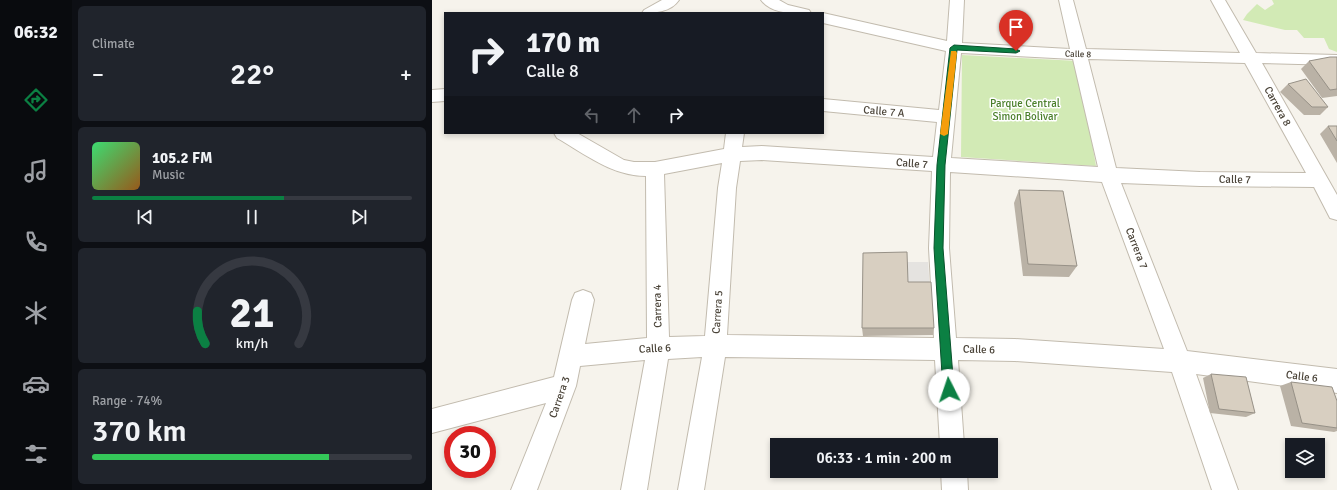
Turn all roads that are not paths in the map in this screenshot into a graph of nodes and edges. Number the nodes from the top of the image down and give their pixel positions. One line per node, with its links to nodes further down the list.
1 (672, 0): 7 (street)
2 (768, 0): 6 (street)
3 (957, 0): 10 (street)
4 (1066, 0): 11 (street, Carrera 7)
5 (1218, 0): 12 (street, Carrera 8)
6 (780, 10): 8 (street)
7 (651, 12)
8 (796, 12)
9 (824, 18): 10 (street, Calle 8)
10 (954, 48): 11 (street, Calle 8); 17 (street)
11 (1079, 54): 12 (street, Calle 8); 23 (street, Carrera 7)
12 (1251, 57): 13 (street, Calle 8); 24 (street, Carrera 8)
13 (1337, 60)
14 (444, 95): 15 (street)
15 (432, 96)
16 (824, 105): 17 (street, Calle 7 A)
17 (946, 117): 21 (street)
18 (565, 134): 22 (street, Calle 7)
19 (735, 134): 20 (street, Carrera 5)
20 (733, 154): 21 (street, Calle 7); 22 (street, Calle 7); 27 (street, Carrera 5)
21 (941, 165): 23 (street, Calle 7); 29 (street)
22 (655, 169): 28 (street, Carrera 4)
23 (1109, 175): 24 (street, Calle 7); 31 (street, Carrera 7)
24 (1319, 180): 25 (street, Carrera 8)
25 (1337, 212)
26 (583, 300): 30 (street, Carrera 3)
27 (715, 346): 28 (street, Calle 6); 29 (street, Calle 6); 39 (street, Carrera 5)
28 (658, 348): 30 (street, Calle 6); 38 (street, Carrera 4)
29 (946, 348): 31 (street, Calle 6); 35 (street)
30 (572, 356): 33 (street, Carrera 3)
31 (1180, 361): 32 (street, Calle 6); 41 (street, Carrera 7)
32 (1337, 381)
33 (564, 386): 34 (street); 37 (street, Carrera 3)
34 (432, 421)
35 (952, 438)
36 (954, 478): 40 (street)
37 (524, 490)
38 (634, 490)
39 (691, 490)
40 (955, 490)
41 (1225, 490)

